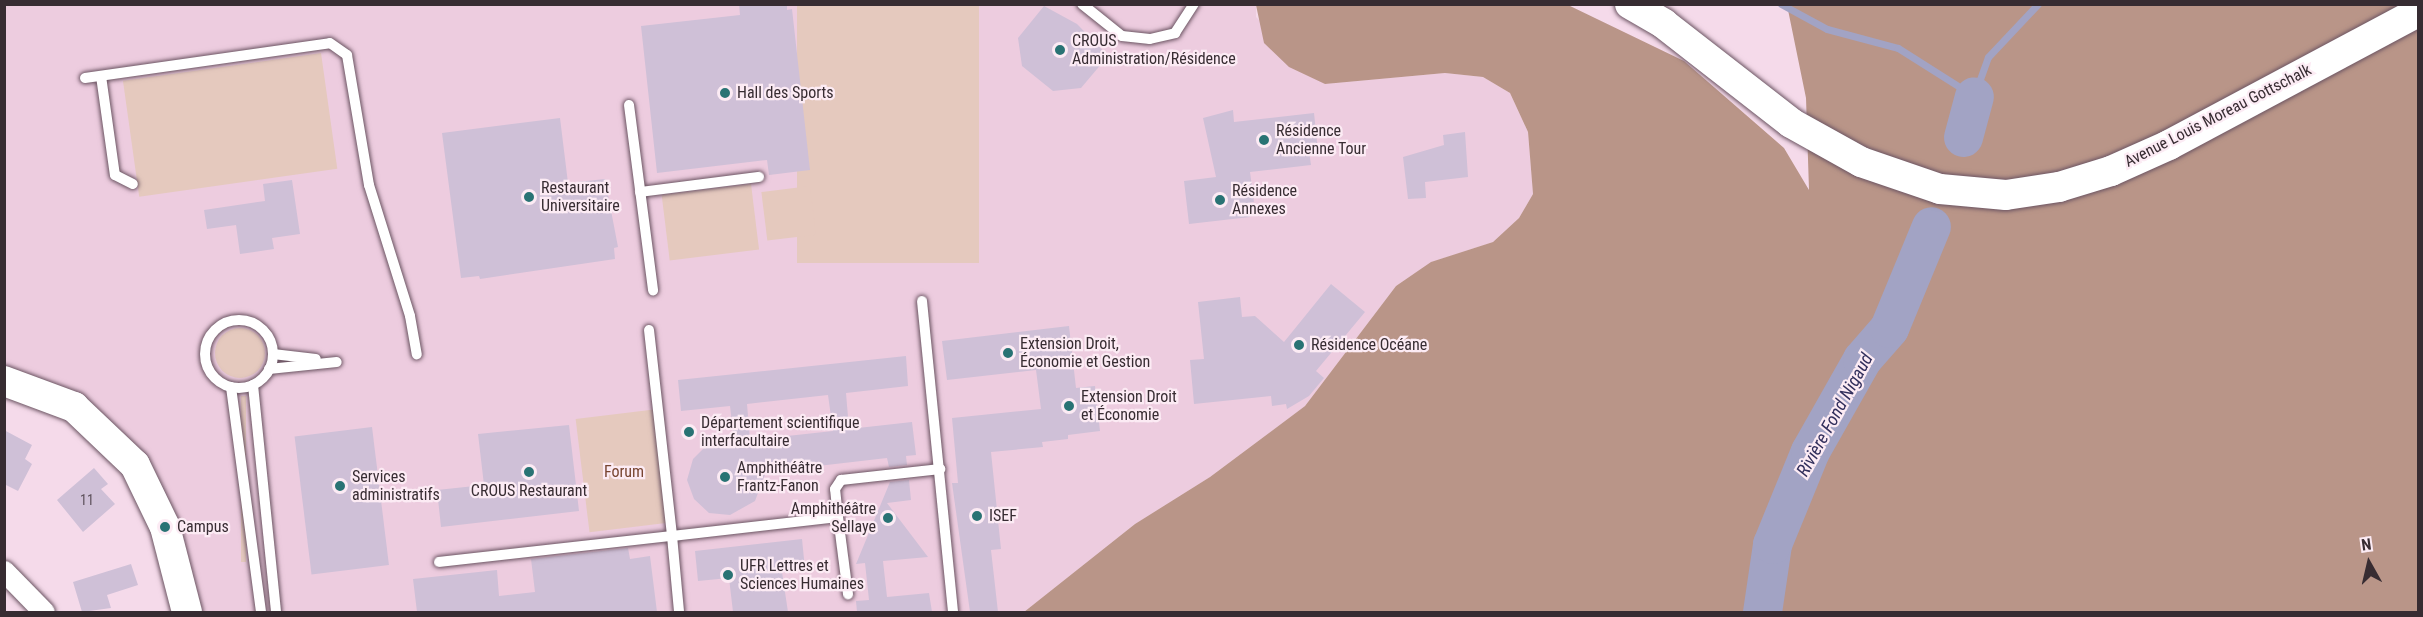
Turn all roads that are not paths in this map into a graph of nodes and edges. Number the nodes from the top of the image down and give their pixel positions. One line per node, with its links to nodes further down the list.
1 (1082, 4): 2 (lane)
2 (1194, 4)
3 (1630, 4): 4 (main road, Avenue Louis Moreau Gottschalk)
4 (2418, 12)
5 (101, 76): 6 (lane); 9 (lane); 15 (lane)
6 (85, 78)
7 (629, 105): 10 (lane)
8 (759, 177): 10 (lane)
9 (133, 184)
10 (640, 192): 11 (lane)
11 (653, 290)
12 (922, 301): 20 (lane)
13 (650, 330): 22 (lane)
14 (273, 354): 16 (lane); 16 (lane); 19 (lane)
15 (417, 354)
16 (270, 369): 18 (lane)
17 (4, 381): 27 (main road)
18 (254, 385): 19 (lane); 29 (lane)
19 (231, 387): 28 (lane)
20 (940, 469): 21 (lane); 31 (lane)
21 (838, 518): 22 (lane); 25 (lane)
22 (672, 537): 23 (lane); 30 (lane)
23 (439, 562)
24 (4, 571): 26 (street)
25 (848, 594)
26 (44, 612)
27 (187, 612)
28 (261, 612)
29 (276, 612)
30 (679, 612)
31 (953, 612)

